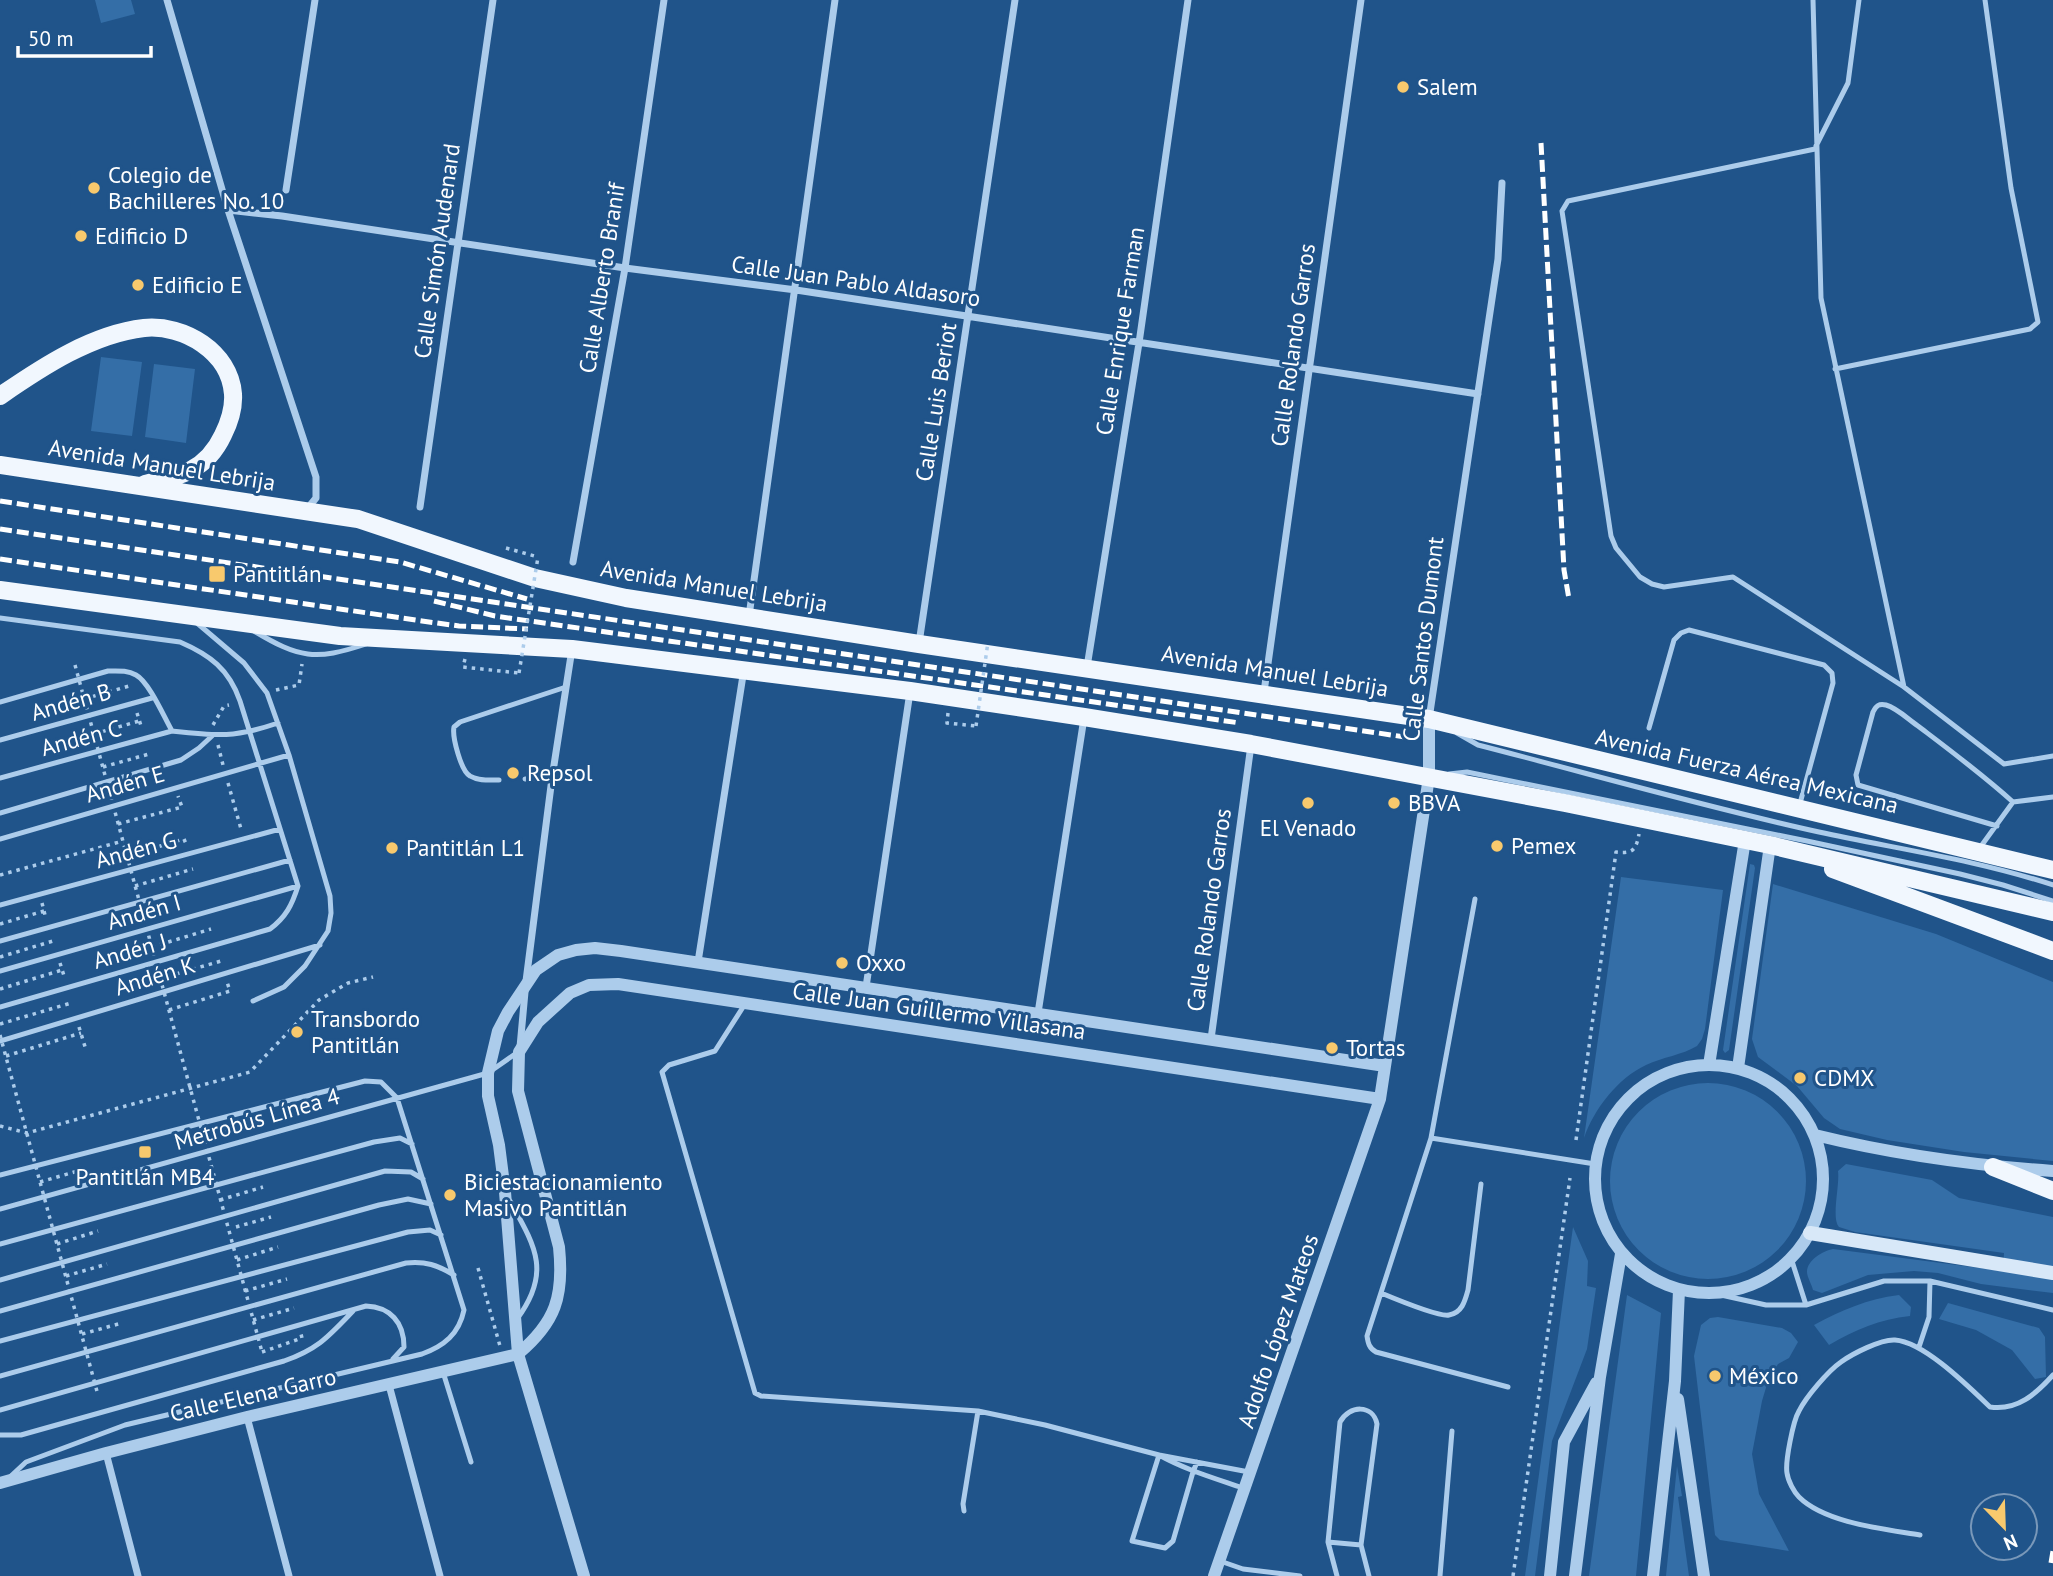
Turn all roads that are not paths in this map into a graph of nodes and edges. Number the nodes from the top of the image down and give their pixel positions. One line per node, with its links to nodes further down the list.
1 (167, 0): 15 (street)
2 (315, 0): 14 (street)
3 (493, 0): 16 (street, Calle Simón Audenard)
4 (664, 0): 17 (street, Calle Alberto Branif)
5 (835, 0): 18 (street)
6 (1015, 0): 19 (street, Calle Luis Beriot)
7 (1188, 0): 20 (street, Calle Enrique Farman)
8 (1361, 0): 21 (street, Calle Rolando Garros)
9 (1813, 0): 12 (lane)
10 (1859, 0): 12 (lane)
11 (1984, 0): 22 (lane)
12 (1815, 149): 22 (lane); 39 (lane)
13 (1502, 183): 23 (street, Calle Santos Dumont)
14 (286, 190)
15 (228, 211): 16 (street, Calle Juan Pablo Aldasoro); 28 (street)
16 (458, 243): 17 (street, Calle Juan Pablo Aldasoro); 27 (street, Calle Simón Audenard)
17 (625, 268): 18 (street, Calle Juan Pablo Aldasoro); 29 (street, Calle Alberto Branif)
18 (796, 290): 19 (street, Calle Juan Pablo Aldasoro); 33 (street)
19 (968, 317): 20 (street, Calle Juan Pablo Aldasoro); 34 (street, Calle Luis Beriot)
20 (1139, 343): 21 (street, Calle Juan Pablo Aldasoro); 36 (street, Calle Enrique Farman)
21 (1309, 368): 23 (street, Calle Juan Pablo Aldasoro); 41 (street, Calle Rolando Garros)
22 (1835, 369): 39 (lane)
23 (1478, 394): 45 (street, Calle Santos Dumont)
24 (0, 396): 26 (main road)
25 (0, 465): 26 (main road, Avenida Manuel Lebrija)
26 (133, 486): 28 (main road, Avenida Manuel Lebrija)
27 (420, 507)
28 (305, 512): 33 (main road, Avenida Manuel Lebrija)
29 (573, 562)
30 (0, 590): 31 (main road)
31 (189, 617): 35 (main road); 46 (lane)
32 (0, 618): 49 (lane)
33 (749, 618): 34 (main road, Avenida Manuel Lebrija)
34 (919, 644): 36 (main road, Avenida Manuel Lebrija)
35 (572, 649): 37 (main road); 38 (street)
36 (1087, 668): 41 (main road, Avenida Manuel Lebrija)
37 (744, 669): 40 (main road); 82 (street)
38 (566, 687): 58 (street); 60 (lane)
39 (1904, 687): 54 (lane)
40 (911, 691): 44 (main road); 85 (street)
41 (1263, 695): 45 (main road, Avenida Manuel Lebrija)
42 (152, 698): 43 (lane); 48 (lane); 51 (lane, Andén B)
43 (0, 702)
44 (1084, 717): 52 (main road); 89 (street)
45 (1429, 719): 56 (street, Calle Santos Dumont); 63 (main road, Avenida Fuerza Aérea Mexicana); 73 (lane)
46 (278, 723): 49 (lane); 53 (lane)
47 (1649, 728): 63 (lane)
48 (172, 731): 50 (lane); 57 (lane, Andén C)
49 (251, 732): 50 (lane); 55 (lane)
50 (212, 736): 64 (lane)
51 (0, 740)
52 (1251, 744): 56 (main road); 90 (street, Calle Rolando Garros)
53 (289, 755): 55 (lane, Andén E); 80 (lane)
54 (2053, 756)
55 (260, 764): 66 (lane); 67 (lane, Andén E)
56 (1429, 777): 68 (main road); 76 (lane); 94 (street, Calle Santos Dumont)
57 (0, 778)
58 (552, 778): 59 (lane); 84 (street)
59 (526, 779)
60 (499, 780)
61 (2053, 797): 62 (lane)
62 (2012, 802): 65 (lane); 65 (lane)
63 (1798, 810): 70 (main road, Avenida Fuerza Aérea Mexicana)
64 (0, 813)
65 (1997, 826): 70 (lane)
66 (280, 829): 71 (lane); 77 (lane, Andén G)
67 (0, 839)
68 (1745, 841): 69 (main road); 93 (street)
69 (1770, 845): 78 (main road); 81 (main road); 95 (street)
70 (1978, 851): 72 (main road, Avenida Fuerza Aérea Mexicana)
71 (290, 860): 74 (lane); 79 (lane)
72 (2053, 870)
73 (2053, 885)
74 (298, 886): 83 (lane, Andén I); 88 (lane, Andén J)
75 (1475, 899): 100 (lane)
76 (2053, 901)
77 (0, 905)
78 (2053, 912)
79 (0, 941)
80 (320, 945): 86 (lane); 91 (lane, Andén K)
81 (2053, 951)
82 (698, 962): 84 (street, Calle Juan Guillermo Villasana); 85 (street, Calle Juan Guillermo Villasana)
83 (0, 971)
84 (526, 985): 92 (street); 96 (street, Calle Juan Guillermo Villasana)
85 (866, 987): 89 (street, Calle Juan Guillermo Villasana)
86 (253, 1001)
87 (745, 1004): 92 (street, Calle Juan Guillermo Villasana); 98 (street, Calle Juan Guillermo Villasana); 141 (lane)
88 (0, 1007)
89 (1038, 1013): 90 (street, Calle Juan Guillermo Villasana)
90 (1211, 1039): 94 (street, Calle Juan Guillermo Villasana)
91 (0, 1041)
92 (519, 1052): 96 (lane, Metrobús Línea 4); 131 (street)
93 (1709, 1065): 95 (street); 102 (street)
94 (1385, 1066): 98 (street, Calle Santos Dumont)
95 (1738, 1068): 99 (street)
96 (488, 1073): 97 (lane, Metrobús Línea 4); 109 (street, Calle Juan Guillermo Villasana)
97 (397, 1098): 101 (lane); 105 (lane); 111 (lane, Metrobús Línea 4)
98 (1380, 1099): 150 (street, Adolfo López Mateos)
99 (1815, 1135): 103 (street); 112 (street)
100 (1431, 1138): 102 (lane); 122 (lane)
101 (412, 1144): 106 (lane); 114 (lane)
102 (1595, 1164): 115 (street)
103 (1993, 1167): 104 (street); 108 (main road)
104 (2053, 1171)
105 (0, 1175)
106 (423, 1179): 110 (lane); 119 (lane)
107 (1481, 1184): 122 (lane)
108 (2053, 1191)
109 (505, 1192): 128 (street, Calle Juan Guillermo Villasana); 128 (lane)
110 (431, 1204): 113 (lane); 127 (lane)
111 (0, 1209)
112 (1810, 1233): 116 (street); 117 (main road)
113 (441, 1235): 118 (lane); 129 (lane)
114 (0, 1244)
115 (1621, 1254): 121 (street); 136 (street)
116 (1791, 1258): 123 (street); 124 (lane)
117 (2053, 1273)
118 (454, 1275): 132 (lane); 135 (lane)
119 (0, 1280)
120 (1930, 1282): 124 (lane); 126 (lane); 130 (lane)
121 (1679, 1290): 123 (street); 137 (street)
122 (1381, 1293): 139 (lane)
123 (1712, 1293): 124 (lane)
124 (1806, 1305)
125 (355, 1309): 132 (lane); 140 (lane); 144 (lane)
126 (2053, 1310)
127 (0, 1311)
128 (515, 1322): 131 (street, Calle Juan Guillermo Villasana)
129 (0, 1341)
130 (1919, 1347): 134 (lane); 154 (lane)
131 (518, 1354): 133 (street, Calle Elena Garro); 162 (street, Calle Juan Guillermo Villasana)
132 (391, 1361): 151 (lane)
133 (443, 1372): 138 (street, Calle Elena Garro); 147 (lane)
134 (2053, 1375)
135 (0, 1376)
136 (1600, 1377): 168 (street); 169 (street)
137 (1675, 1381): 170 (street); 171 (street)
138 (389, 1385): 142 (street, Calle Elena Garro); 161 (street)
139 (1508, 1387)
140 (0, 1410)
141 (978, 1411): 146 (lane); 153 (lane)
142 (247, 1417): 145 (street, Calle Elena Garro); 160 (street)
143 (1452, 1431): 167 (lane)
144 (0, 1435)
145 (106, 1453): 151 (street, Calle Elena Garro); 159 (street)
146 (1159, 1455): 148 (lane); 149 (lane); 149 (lane)
147 (471, 1462)
148 (1197, 1462): 149 (lane); 150 (lane)
149 (1194, 1472): 152 (lane)
150 (1251, 1473): 152 (street, Adolfo López Mateos)
151 (3, 1482)
152 (1245, 1488): 157 (street, Adolfo López Mateos)
153 (964, 1511)
154 (1920, 1535)
155 (1328, 1542): 156 (lane); 156 (lane); 165 (lane)
156 (1360, 1545): 166 (lane)
157 (1220, 1561): 158 (lane); 163 (street, Adolfo López Mateos)
158 (1265, 1574): 164 (lane)
159 (138, 1576)
160 (289, 1576)
161 (440, 1576)
162 (584, 1576)
163 (1214, 1576)
164 (1300, 1576)
165 (1337, 1576)
166 (1369, 1576)
167 (1440, 1576)
168 (1550, 1576)
169 (1575, 1576)
170 (1653, 1576)
171 (1704, 1576)

